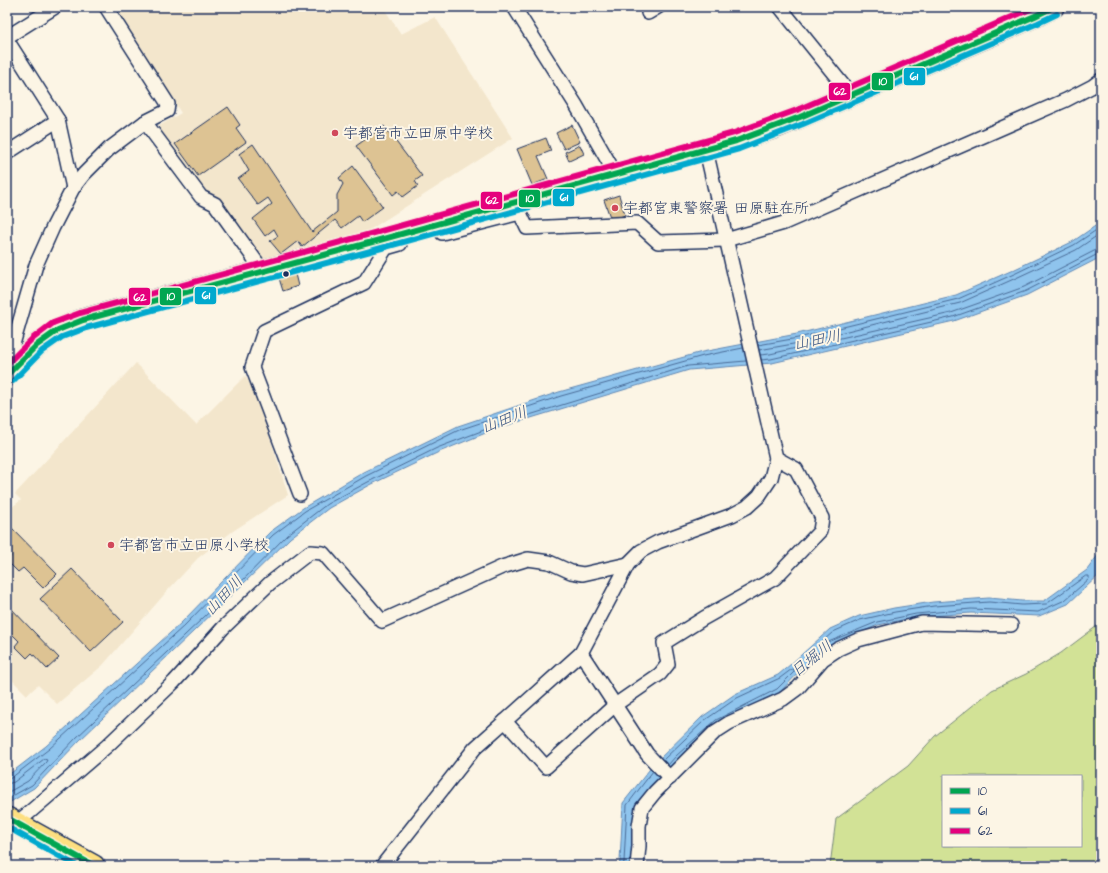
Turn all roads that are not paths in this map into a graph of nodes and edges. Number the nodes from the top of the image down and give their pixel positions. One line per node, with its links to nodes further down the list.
1 (55, 7): 6 (street)
2 (106, 7): 11 (street)
3 (514, 7): 14 (street)
4 (780, 7): 9 (street)
5 (1053, 7): 9 (main road)
6 (7, 37)
7 (7, 40): 10 (street)
8 (1101, 80): 16 (street)
9 (851, 95): 12 (main road)
10 (58, 120): 13 (street); 15 (street)
11 (145, 122): 15 (street); 17 (street)
12 (706, 150): 14 (main road); 16 (street)
13 (7, 153)
14 (616, 175): 17 (main road)
15 (73, 188): 18 (street)
16 (726, 240): 20 (street); 21 (street)
17 (263, 271): 19 (main road)
18 (7, 365)
19 (7, 375)
20 (776, 458): 22 (street); 25 (street)
21 (300, 494)
22 (628, 564): 24 (street); 28 (street)
23 (1011, 625): 27 (street)
24 (581, 653): 25 (street); 26 (street)
25 (615, 705): 26 (street); 27 (street)
26 (505, 721): 30 (street)
27 (670, 778): 31 (street)
28 (11, 820): 29 (main road)
29 (94, 866)
30 (382, 866)
31 (638, 866)

